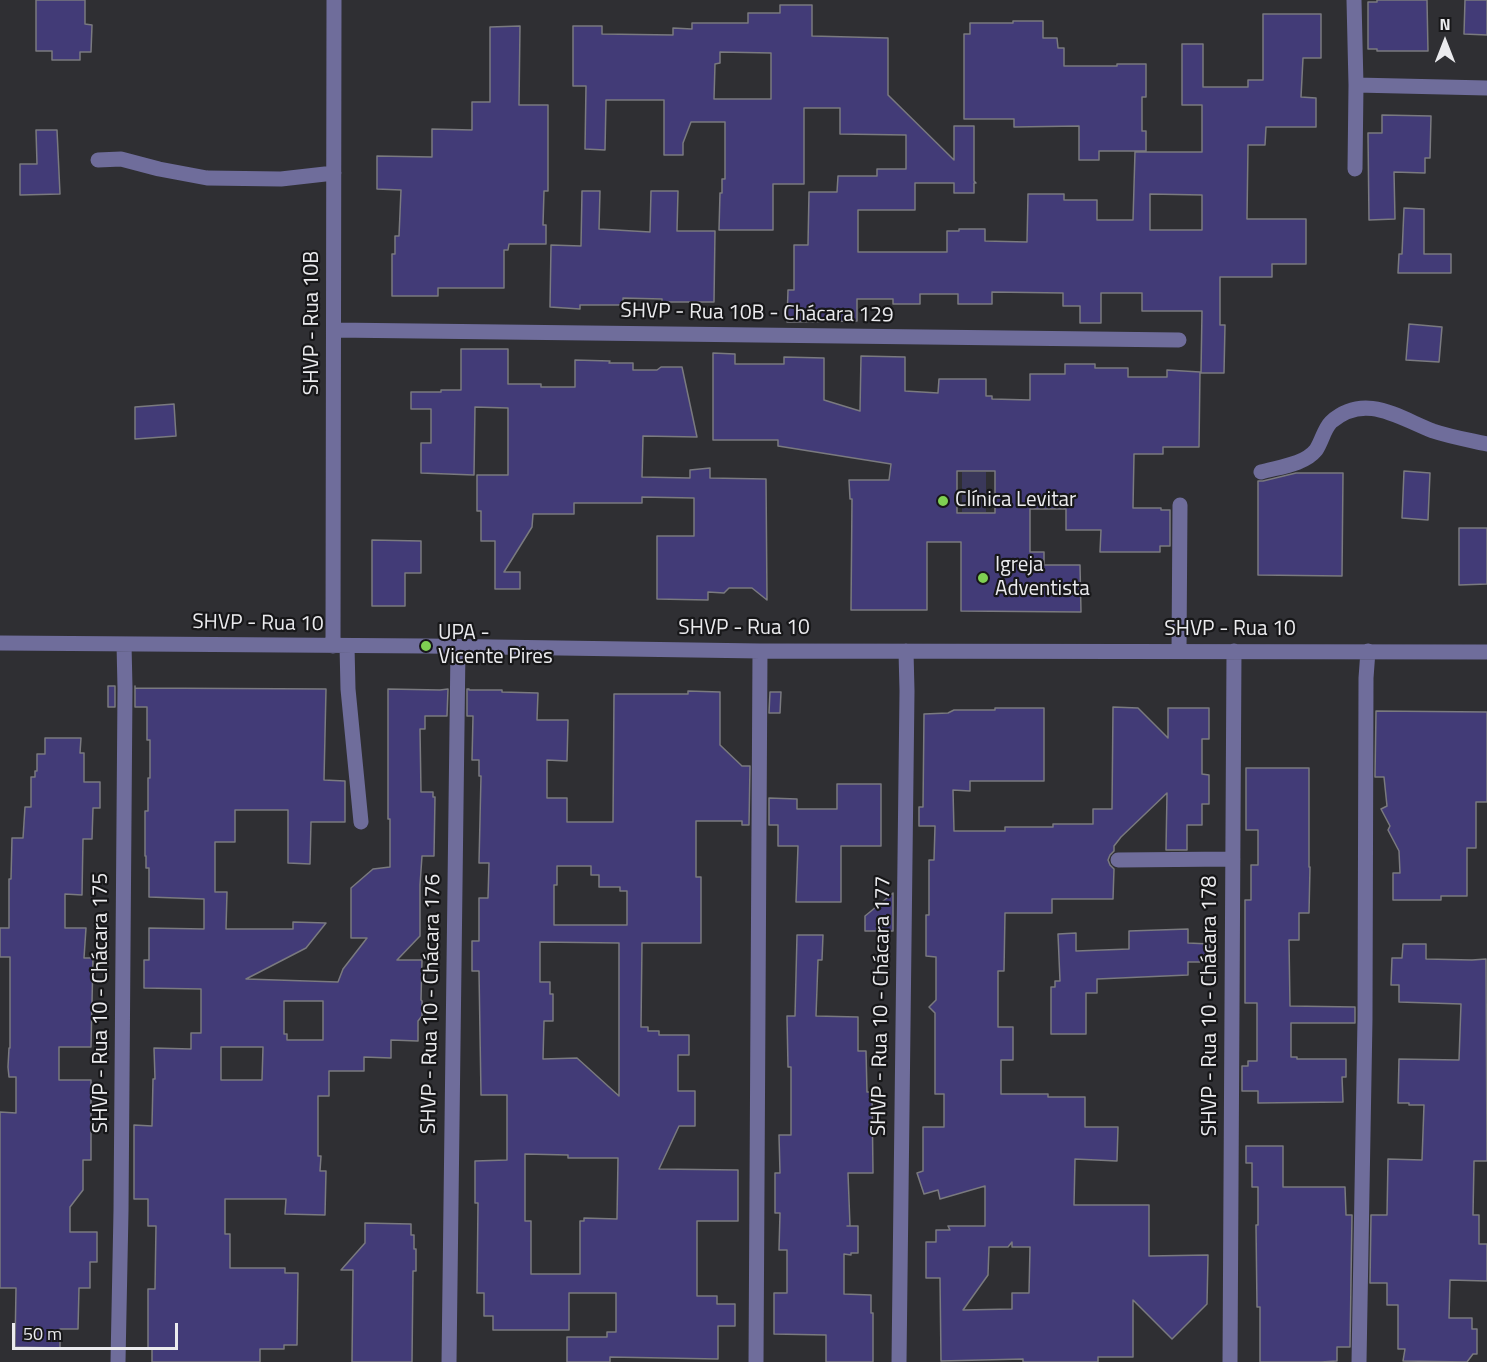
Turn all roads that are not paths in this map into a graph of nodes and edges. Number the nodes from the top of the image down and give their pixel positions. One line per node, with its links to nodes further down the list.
1 (334, 0): 7 (street, SHVP - Rua 10B)
2 (1354, 0): 3 (street)
3 (1356, 85): 4 (street); 6 (street)
4 (1487, 88)
5 (98, 160): 7 (street)
6 (1354, 169)
7 (334, 173): 8 (street, SHVP - Rua 10B)
8 (334, 330): 9 (street, SHVP - Rua 10B - Chácara 129); 15 (street, SHVP - Rua 10B)
9 (1179, 340)
10 (1487, 444): 11 (street)
11 (1261, 472)
12 (1180, 505): 19 (street)
13 (0, 643): 14 (street, SHVP - Rua 10)
14 (124, 644): 15 (street, SHVP - Rua 10); 26 (street, SHVP - Rua 10 - Chácara 175)
15 (340, 646): 16 (street, SHVP - Rua 10); 23 (street, SHVP - Rua 10B)
16 (458, 647): 17 (street, SHVP - Rua 10); 27 (street, SHVP - Rua 10 - Chácara 176)
17 (760, 651): 18 (street, SHVP - Rua 10); 28 (street)
18 (906, 651): 19 (street, SHVP - Rua 10); 29 (street, SHVP - Rua 10 - Chácara 177)
19 (1179, 651): 20 (street, SHVP - Rua 10)
20 (1234, 651): 21 (street, SHVP - Rua 10); 24 (street, SHVP - Rua 10 - Chácara 178)
21 (1368, 651): 22 (street, SHVP - Rua 10); 31 (street)
22 (1487, 652)
23 (361, 822)
24 (1233, 859): 25 (street); 30 (street, SHVP - Rua 10 - Chácara 178)
25 (1118, 860)
26 (118, 1362)
27 (449, 1362)
28 (756, 1362)
29 (898, 1362)
30 (1230, 1362)
31 (1359, 1362)

